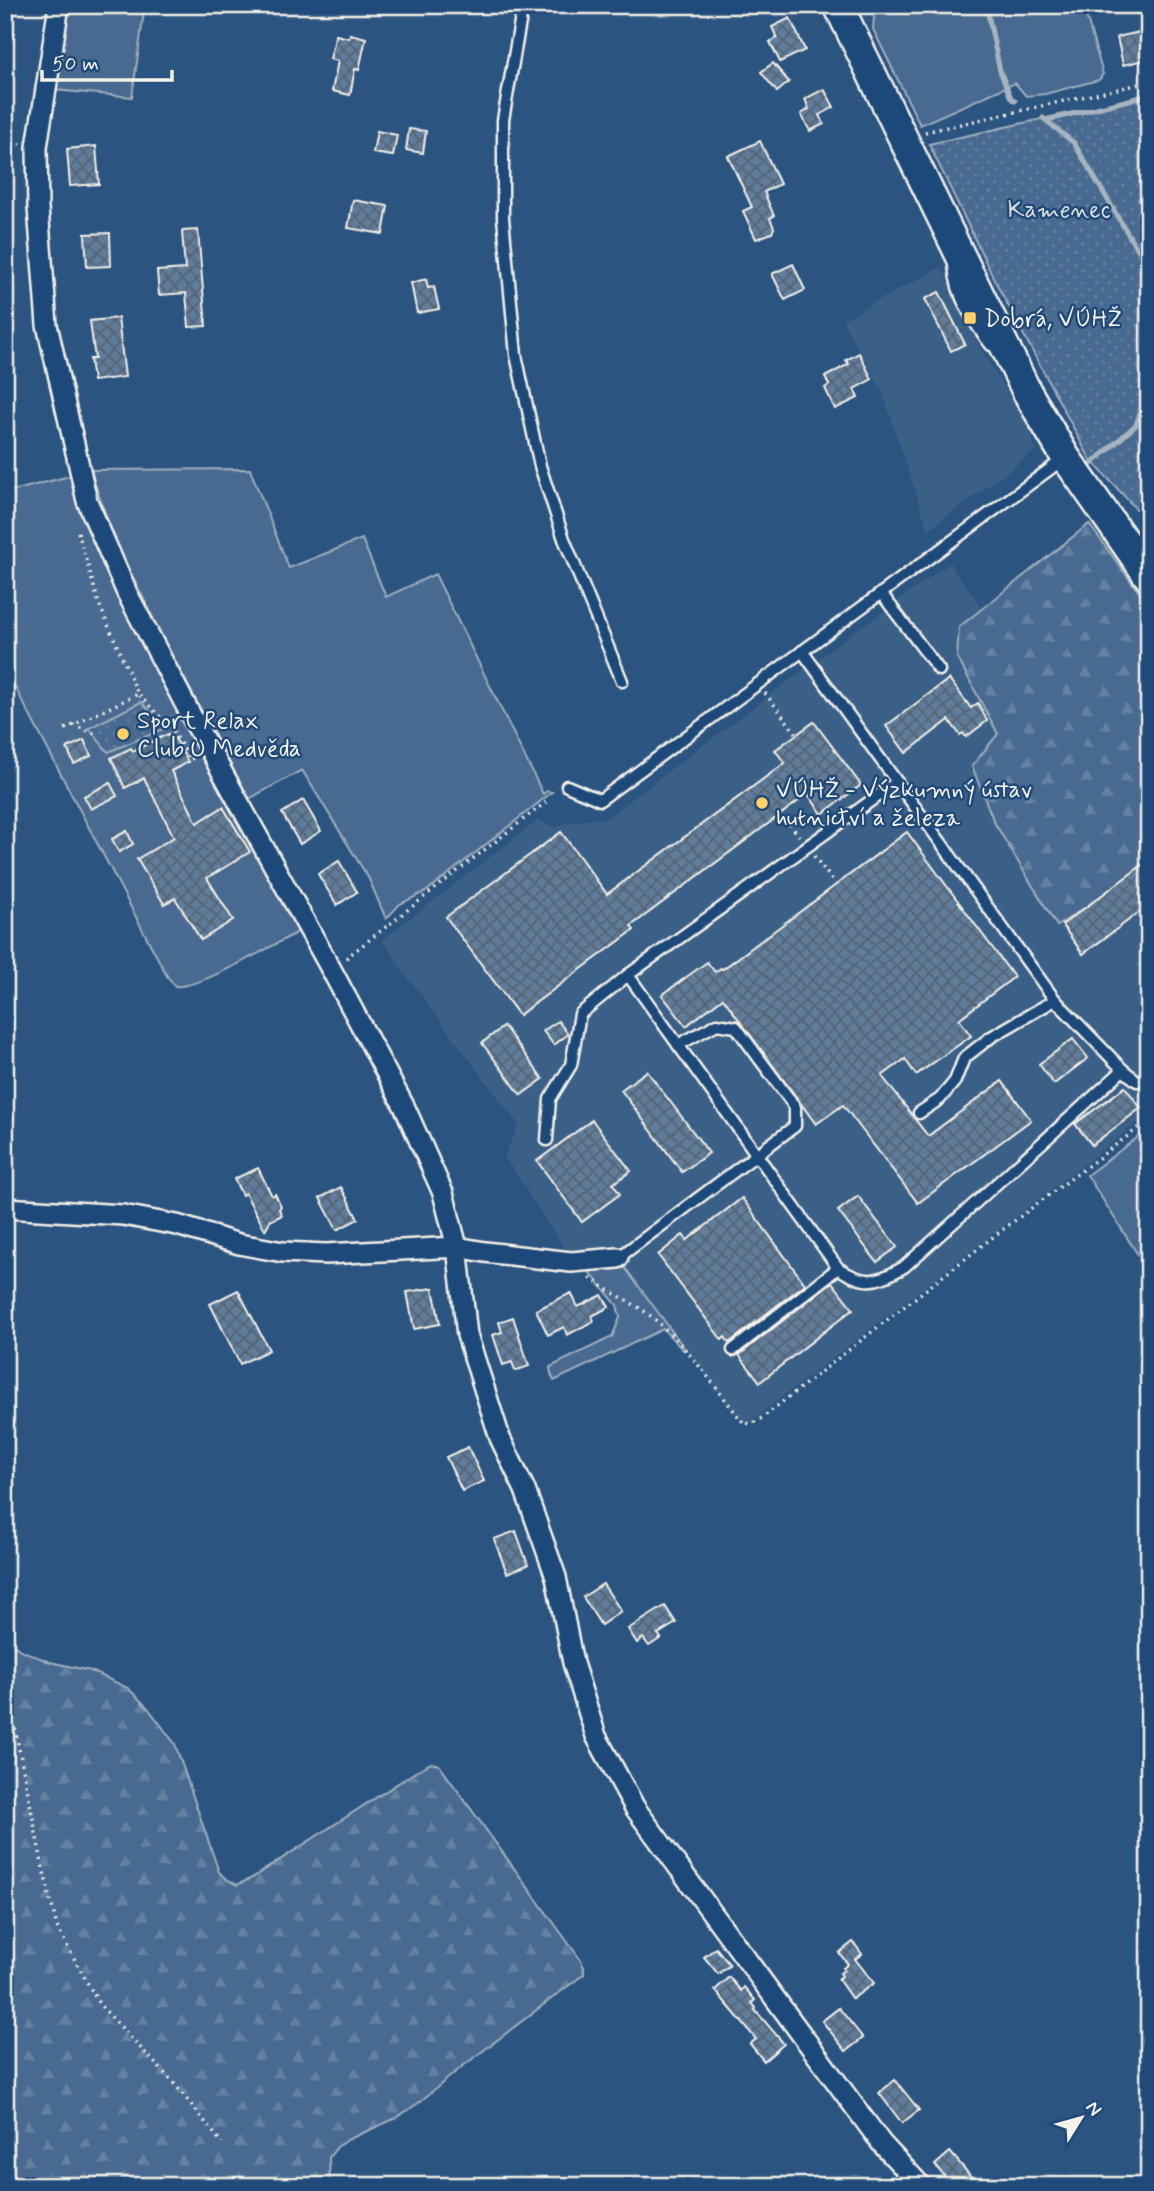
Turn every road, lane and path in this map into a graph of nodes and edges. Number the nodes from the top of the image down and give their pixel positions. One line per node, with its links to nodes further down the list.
1 (59, 5): 20 (street)
2 (523, 5): 13 (lane)
3 (838, 5): 5 (main road)
4 (1149, 82): 5 (path)
5 (903, 137): 6 (main road)
6 (1066, 458): 7 (lane); 9 (main road); 10 (lane)
7 (1127, 526)
8 (78, 532): 15 (path)
9 (1149, 577)
10 (881, 593): 11 (lane); 12 (lane)
11 (802, 651): 14 (lane); 21 (lane)
12 (939, 670)
13 (622, 681)
14 (758, 683): 18 (path); 22 (lane)
15 (138, 694): 16 (path); 20 (path)
16 (73, 725): 17 (path); 19 (path)
17 (65, 729)
18 (796, 733)
19 (98, 735)
20 (210, 750): 24 (street)
21 (897, 782): 25 (lane); 26 (lane)
22 (568, 786)
23 (546, 802): 24 (path)
24 (331, 970): 34 (street)
25 (628, 975): 27 (lane); 31 (lane)
26 (1055, 1000): 28 (lane); 30 (lane)
27 (678, 1045): 32 (lane); 32 (lane)
28 (1123, 1070): 29 (lane); 36 (lane)
29 (1149, 1080)
30 (919, 1113)
31 (547, 1140)
32 (757, 1154): 35 (lane); 36 (lane)
33 (5, 1208): 34 (street)
34 (457, 1247): 35 (street); 40 (street)
35 (618, 1258)
36 (838, 1268): 37 (lane)
37 (733, 1350)
38 (5, 1710): 39 (path)
39 (222, 2143)
40 (921, 2186)

